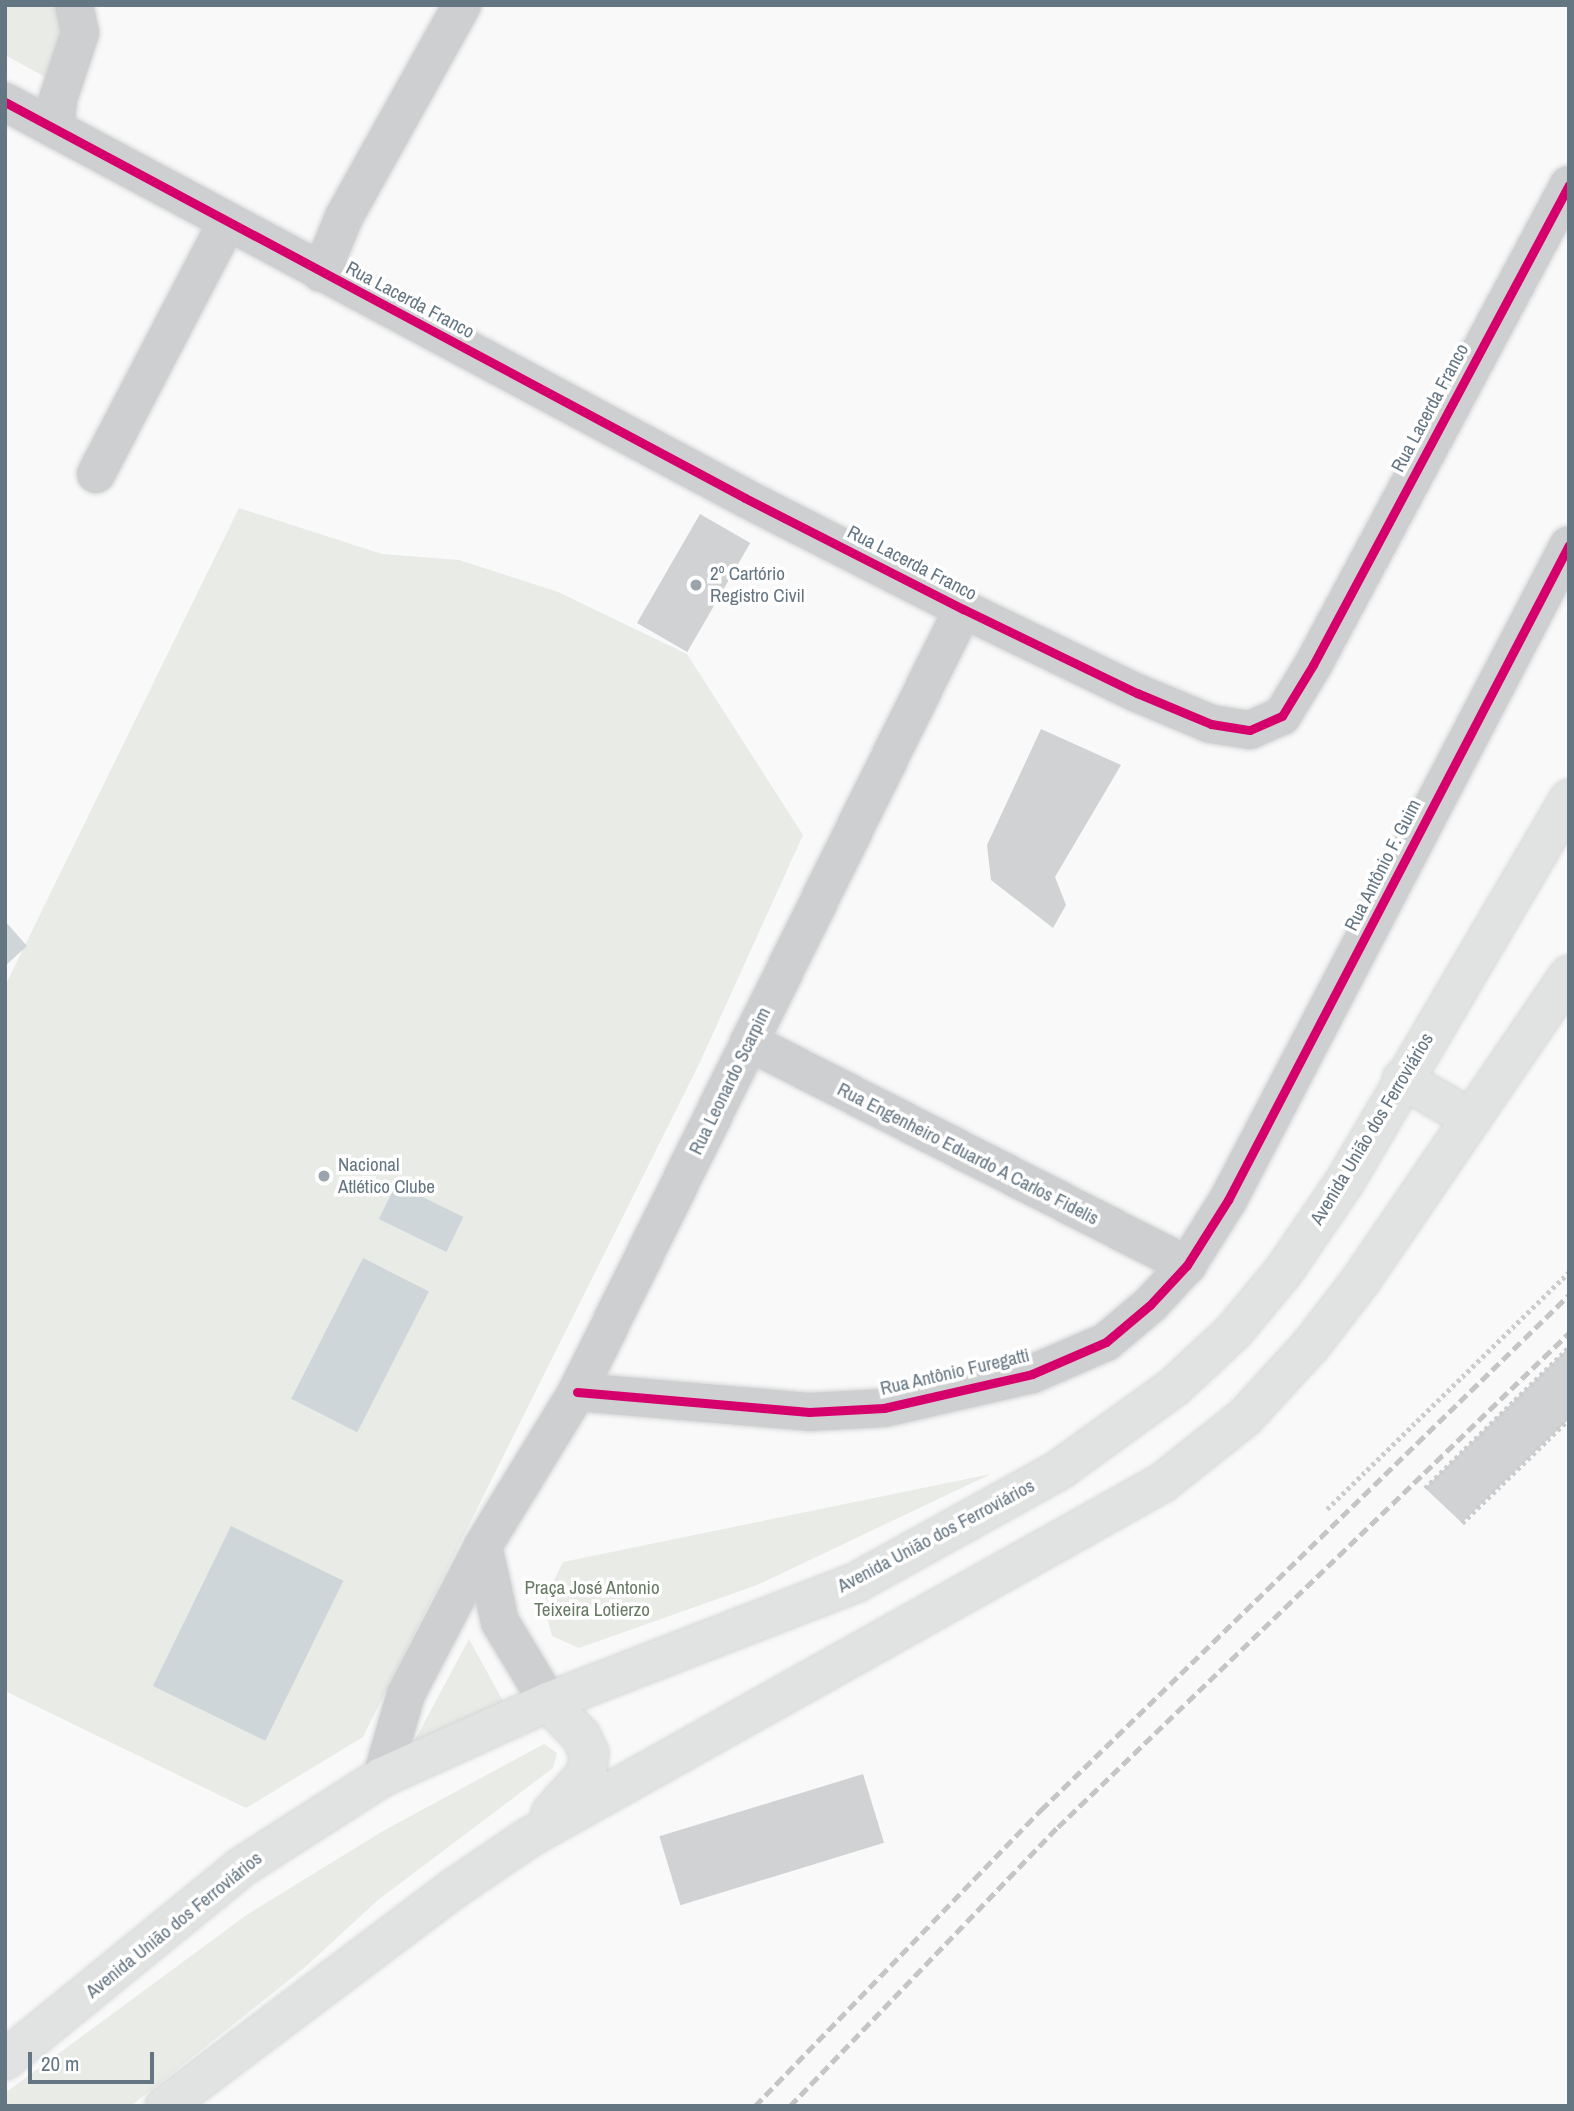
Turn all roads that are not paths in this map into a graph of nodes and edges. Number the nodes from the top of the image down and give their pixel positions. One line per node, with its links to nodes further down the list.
1 (74, 5): 4 (street)
2 (462, 5): 7 (street)
3 (5, 102): 4 (street, Rua Lacerda Franco)
4 (55, 129): 6 (street, Rua Lacerda Franco)
5 (1569, 185): 10 (street, Rua Lacerda Franco)
6 (227, 222): 7 (street, Rua Lacerda Franco); 8 (street)
7 (321, 273): 10 (street, Rua Lacerda Franco)
8 (96, 474)
9 (1569, 545): 16 (street, Rua Antônio F. Guim)
10 (963, 609): 13 (street, Rua Leonardo Scarpim)
11 (1569, 799): 14 (main road, Avenida União dos Ferroviários)
12 (1569, 975): 15 (main road)
13 (749, 1042): 17 (street, Rua Engenheiro Eduardo A Carlos Fidelis); 18 (street, Rua Leonardo Scarpim)
14 (1402, 1079): 15 (main road); 20 (main road, Avenida União dos Ferroviários)
15 (1468, 1118): 22 (main road)
16 (1228, 1200): 17 (street, Rua Antônio Furegatti)
17 (1187, 1265): 18 (street, Rua Antônio Furegatti)
18 (577, 1392): 19 (street, Rua Leonardo Scarpim)
19 (483, 1546): 20 (street); 21 (street, Rua Leonardo Scarpim)
20 (548, 1702): 21 (main road, Avenida União dos Ferroviários); 22 (main road)
21 (382, 1777): 23 (main road, Avenida União dos Ferroviários)
22 (528, 1838): 25 (main road)
23 (21, 2040): 24 (main road, Avenida União dos Ferroviários)
24 (5, 2060)
25 (165, 2106)

